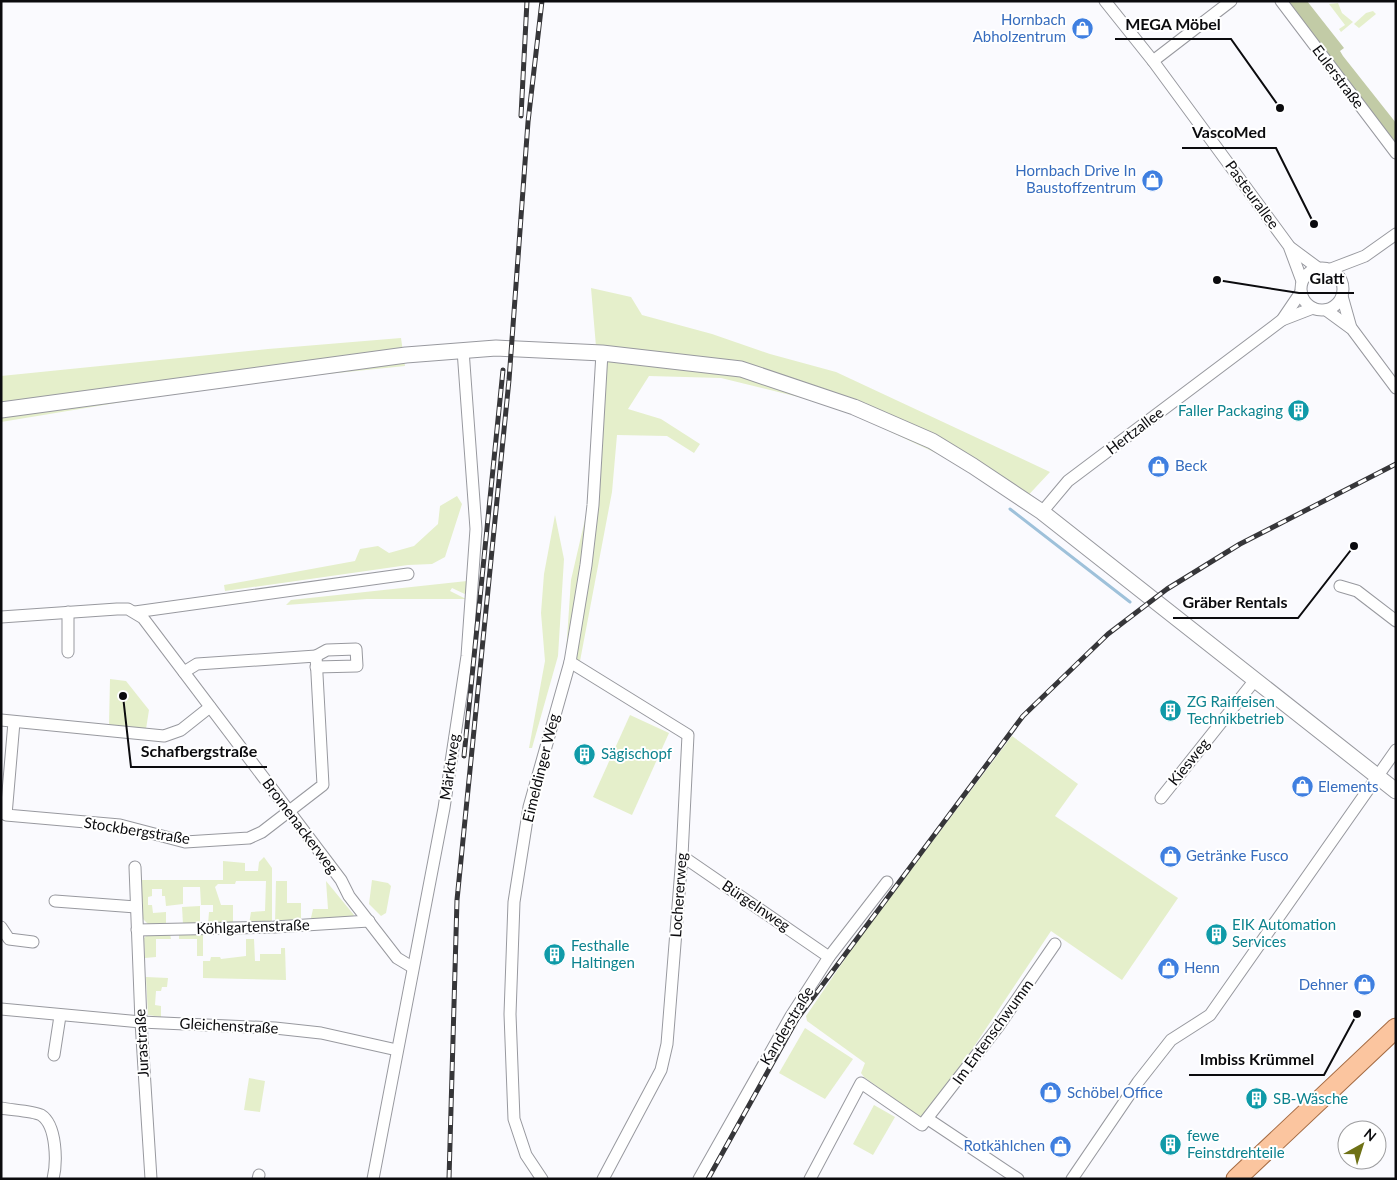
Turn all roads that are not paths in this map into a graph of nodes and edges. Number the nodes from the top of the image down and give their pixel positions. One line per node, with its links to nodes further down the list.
1 (1105, 1): 4 (street, Pasteurallee)
2 (1231, 1): 4 (street)
3 (1280, 1): 5 (street, Eulerstraße)
4 (1153, 61): 7 (street, Pasteurallee)
5 (1396, 153)
6 (1396, 234): 8 (street)
7 (1289, 246): 9 (street, Pasteurallee); 11 (street, Pasteurallee)
8 (1365, 256): 10 (street); 12 (street)
9 (1318, 268): 10 (street); 11 (street, Hertzallee)
10 (1331, 269): 12 (street)
11 (1302, 286): 13 (street); 15 (street, Hertzallee)
12 (1343, 291): 14 (street); 16 (street)
13 (1313, 308): 14 (street, Hertzallee); 15 (street, Hertzallee)
14 (1326, 310): 16 (street)
15 (1282, 320): 21 (street, Hertzallee)
16 (1352, 329): 19 (street)
17 (463, 350): 18 (street); 20 (street); 52 (street, Märktweg)
18 (602, 353): 21 (street); 29 (street, Eimeldinger Weg)
19 (1396, 388)
20 (1, 410)
21 (1042, 512): 31 (street)
22 (408, 574): 25 (street)
23 (1340, 586): 27 (street)
24 (68, 612): 25 (street); 26 (street); 28 (street)
25 (135, 612): 30 (street, Bromenackerweg)
26 (1, 617)
27 (1396, 622)
28 (68, 652)
29 (570, 662): 41 (street, Lochererweg); 64 (street, Eimeldinger Weg)
30 (184, 672): 32 (street, Bromenackerweg); 39 (street, Stockbergstraße)
31 (1255, 680): 36 (street); 38 (street, Kiesweg)
32 (210, 707): 34 (street); 39 (street, Bromenackerweg)
33 (1, 720): 34 (street)
34 (14, 722): 40 (street, Stockbergstraße)
35 (1396, 750): 36 (street)
36 (1377, 776): 37 (street); 69 (street)
37 (1396, 791)
38 (1161, 798)
39 (289, 812): 40 (street, Stockbergstraße); 46 (street, Bromenackerweg)
40 (4, 814)
41 (682, 856): 51 (street, Bürgelnweg); 65 (street, Lochererweg)
42 (134, 868): 45 (street, Jurastraße)
43 (887, 882): 51 (street, Kanderstraße)
44 (55, 901): 45 (street)
45 (136, 907): 48 (street, Jurastraße)
46 (369, 921): 48 (street, Köhlgartenstraße); 52 (street, Bromenackerweg)
47 (1, 926): 49 (street)
48 (137, 930): 55 (street, Jurastraße)
49 (32, 942)
50 (1055, 944): 60 (street, Im Entenschwumm)
51 (829, 957): 66 (street, Kanderstraße)
52 (412, 966): 57 (street, Märktweg)
53 (1, 1009): 54 (street, Gleichenstraße)
54 (60, 1016): 55 (street, Gleichenstraße); 58 (street)
55 (141, 1022): 57 (street, Gleichenstraße); 62 (street, Jurastraße)
56 (1396, 1028): 70 (main road)
57 (397, 1050): 63 (street, Märktweg)
58 (54, 1055)
59 (1, 1108): 61 (street)
60 (928, 1119): 67 (street); 68 (street)
61 (53, 1179)
62 (151, 1179)
63 (373, 1179)
64 (542, 1179)
65 (603, 1179)
66 (699, 1179)
67 (810, 1179)
68 (1018, 1179)
69 (1072, 1179)
70 (1236, 1179)

